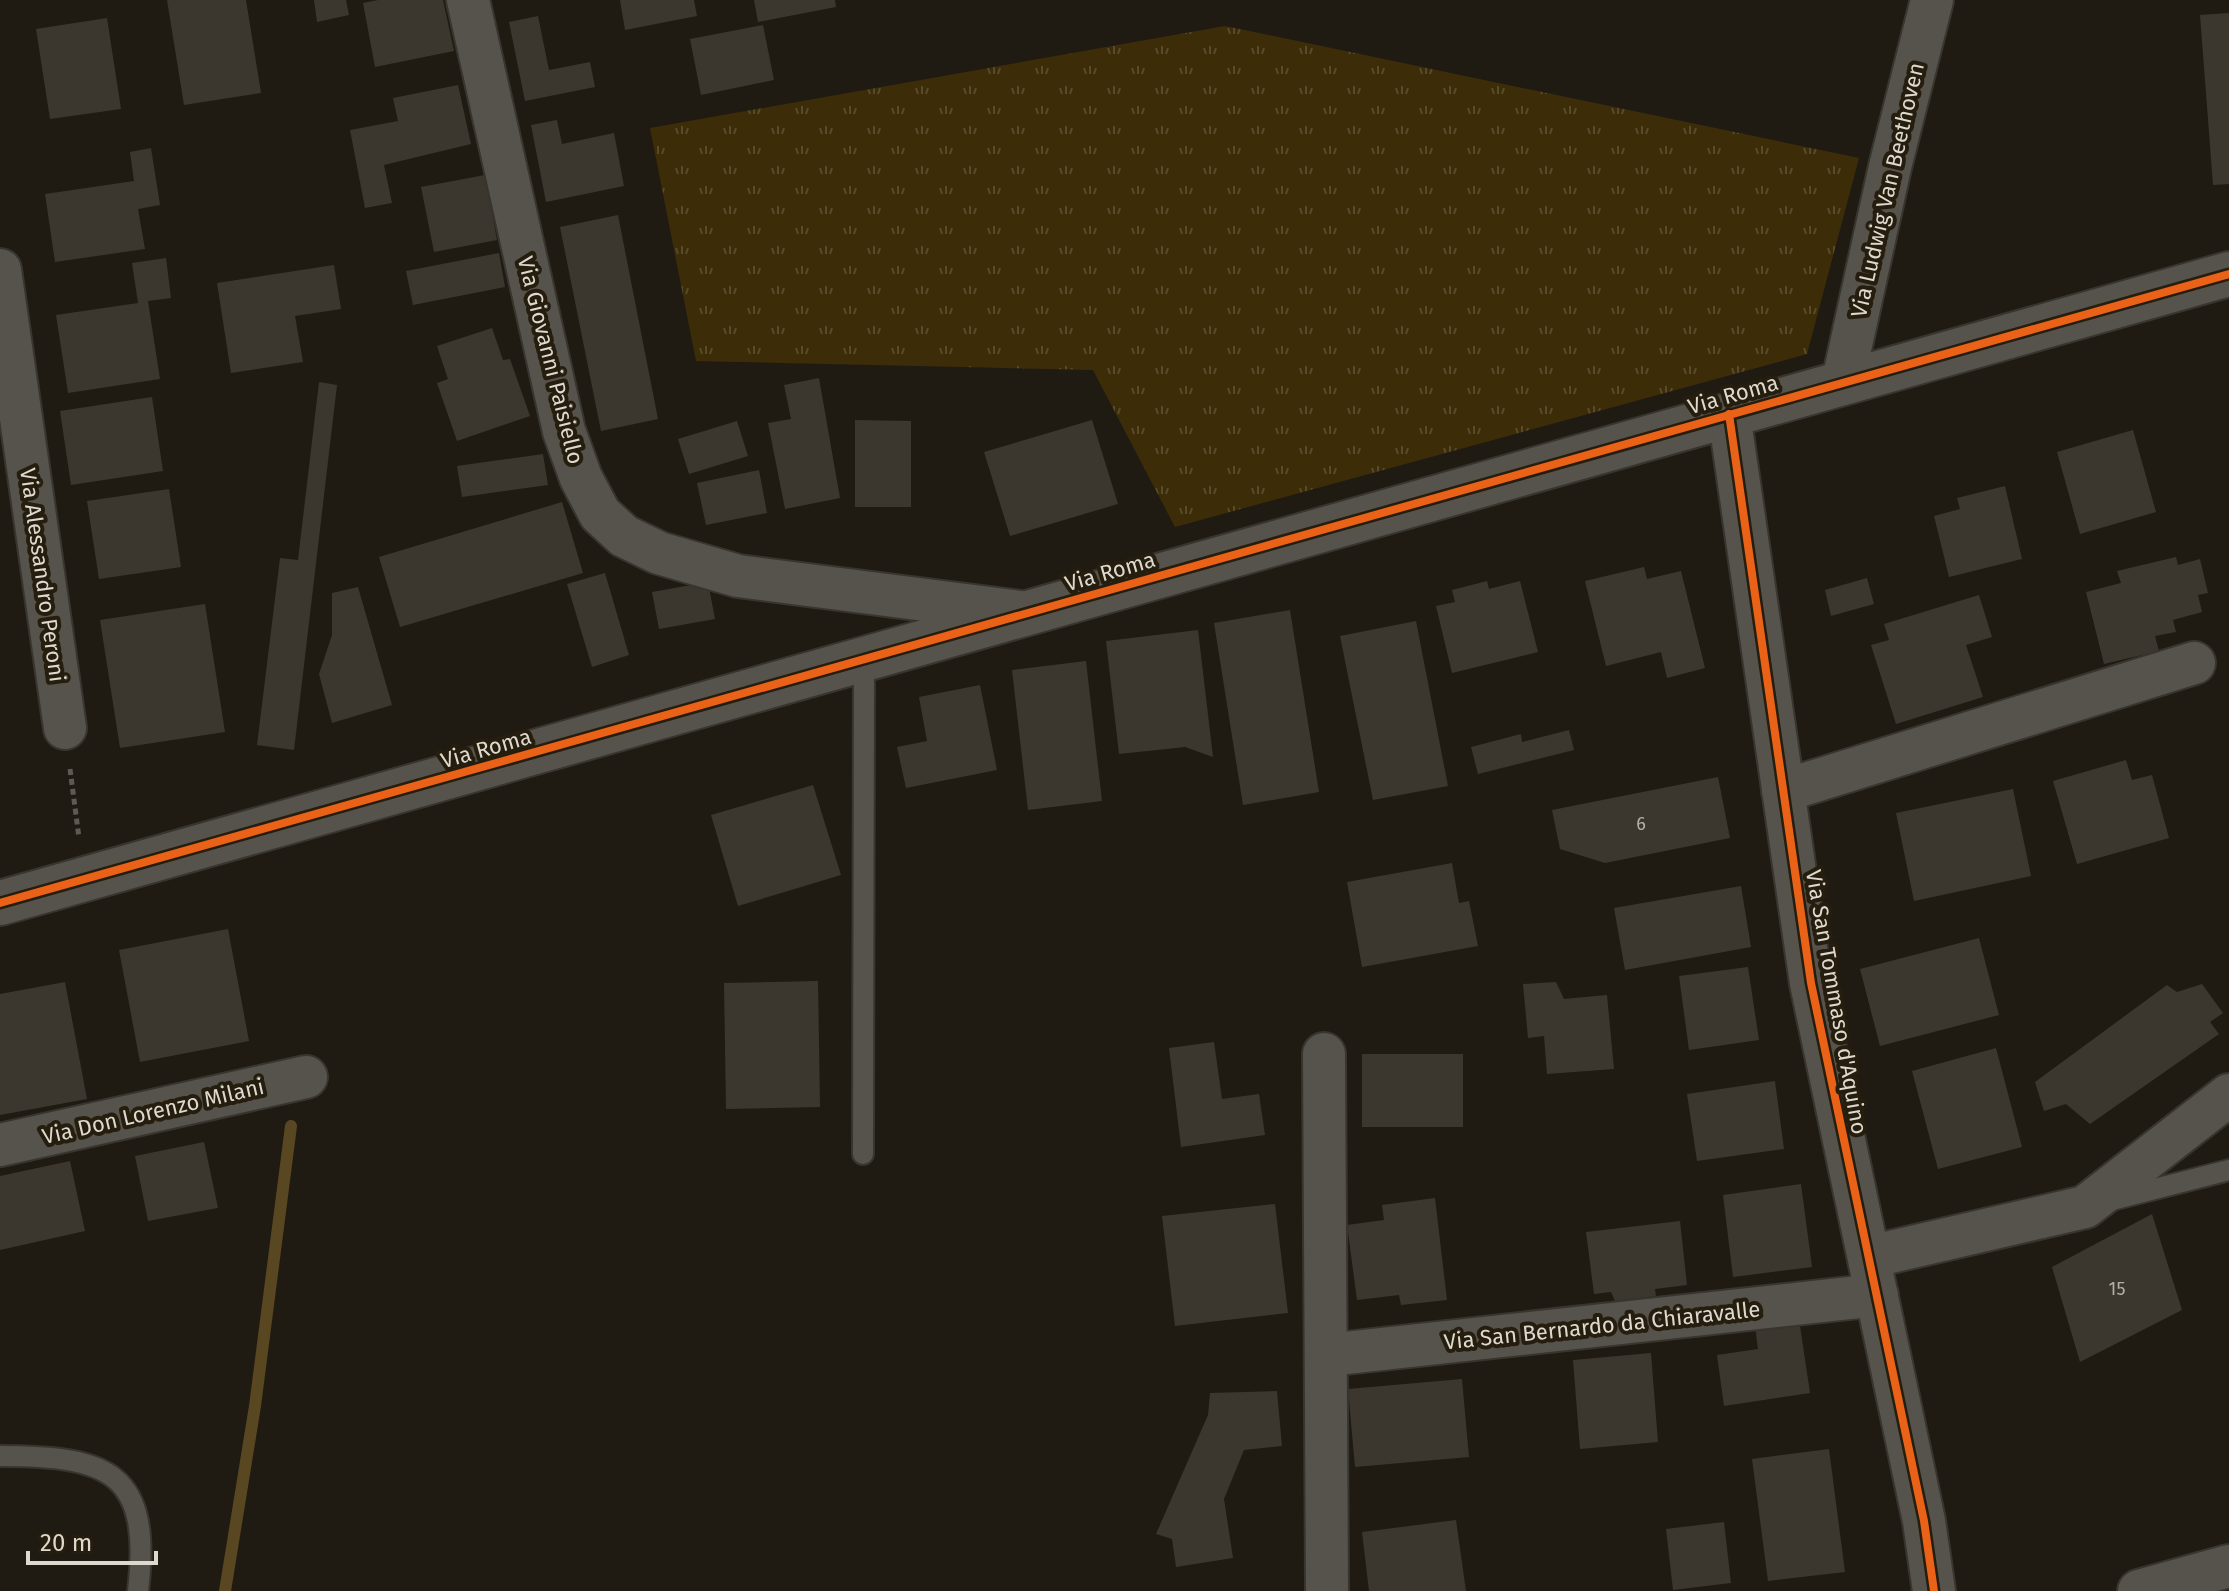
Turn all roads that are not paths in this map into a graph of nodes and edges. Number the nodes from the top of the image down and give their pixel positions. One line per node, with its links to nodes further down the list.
1 (468, 0): 7 (street, Via Giovanni Paisiello)
2 (1932, 0): 5 (street, Via Ludwig Van Beethoven)
3 (2229, 274): 5 (street, Via Roma)
4 (0, 277): 10 (street, Via Alessandro Peroni)
5 (1843, 381): 6 (street, Via Roma)
6 (1729, 414): 7 (street, Via Roma); 11 (street, Via San Tommaso d'Aquino)
7 (1029, 613): 8 (street, Via Roma)
8 (864, 659): 12 (street, Via Roma); 17 (lane)
9 (2194, 663): 11 (street)
10 (65, 728)
11 (1783, 791): 20 (street, Via San Tommaso d'Aquino)
12 (0, 903)
13 (1324, 1054): 21 (street)
14 (306, 1077): 16 (street, Via Don Lorenzo Milani)
15 (2229, 1095): 19 (street)
16 (0, 1145)
17 (863, 1154)
18 (2229, 1170): 19 (lane)
19 (2085, 1207): 20 (street, Via San Bernardo da Chiaravalle)
20 (1873, 1276): 21 (street, Via San Bernardo da Chiaravalle); 26 (street, Via San Tommaso d'Aquino)
21 (1327, 1355): 25 (street)
22 (0, 1456): 24 (lane)
23 (2229, 1566): 27 (street)
24 (138, 1591)
25 (1327, 1591)
26 (1934, 1591)
27 (2139, 1591)

